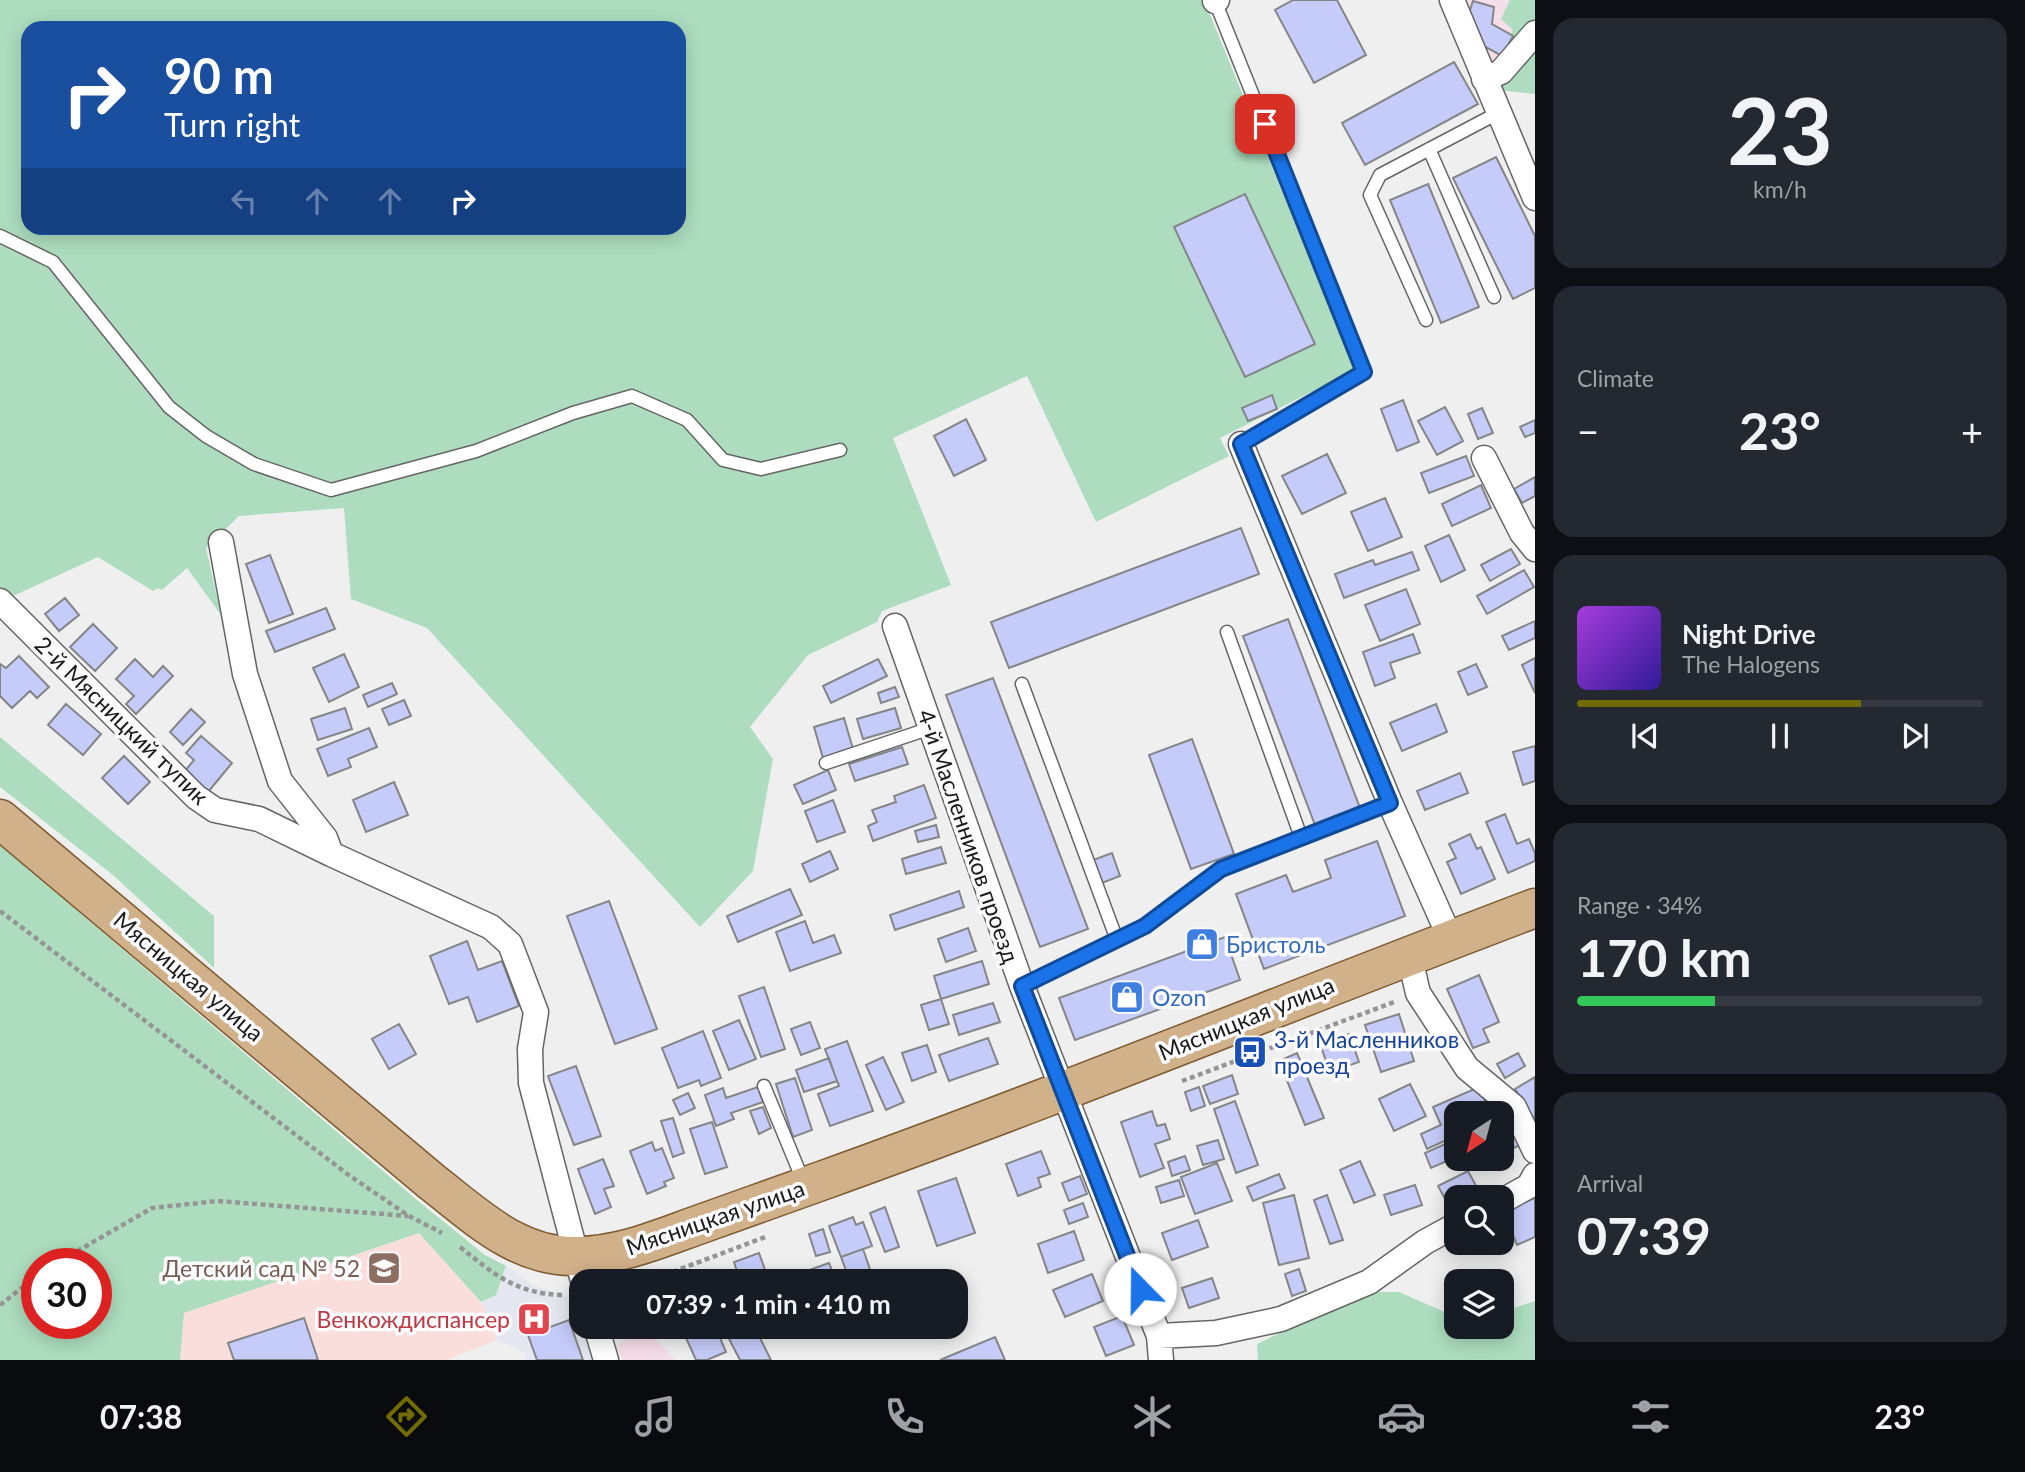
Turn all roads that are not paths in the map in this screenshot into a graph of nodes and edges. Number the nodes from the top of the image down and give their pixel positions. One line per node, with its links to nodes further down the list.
1 (1216, 0): 11 (lane)
2 (1452, 0): 4 (street)
3 (1535, 33): 4 (street)
4 (1484, 79): 5 (street)
5 (1498, 113): 6 (lane); 7 (street)
6 (1429, 149): 9 (lane); 10 (lane)
7 (1535, 198)
8 (0, 236): 12 (lane)
9 (1494, 297)
10 (1426, 320)
11 (1241, 444): 22 (street)
12 (840, 450)
13 (1484, 458): 15 (street)
14 (221, 542): 25 (street)
15 (1535, 549)
16 (0, 601): 25 (street, 2-й Мясницкий тупик)
17 (895, 626): 20 (street, 4-й Масленников проезд)
18 (1227, 632): 24 (lane)
19 (1021, 684): 27 (lane)
20 (931, 728): 21 (lane); 30 (street, 4-й Масленников проезд)
21 (826, 763)
22 (1390, 803): 24 (lane); 28 (street)
23 (0, 819): 40 (main road, Мясницкая улица)
24 (1301, 837): 27 (lane)
25 (331, 854): 38 (street, 2-й Мясницкий тупик)
26 (1535, 908): 28 (main road, Мясницкая улица)
27 (1117, 940): 30 (lane)
28 (1451, 940): 29 (main road, Мясницкая улица)
29 (1409, 954): 32 (main road, Мясницкая улица); 33 (street)
30 (1022, 986): 32 (street, 4-й Масленников проезд)
31 (764, 1086): 35 (lane)
32 (1061, 1091): 35 (main road, Мясницкая улица); 42 (street, 4-й Масленников проезд)
33 (1535, 1151)
34 (1535, 1175): 36 (street)
35 (806, 1186): 39 (main road, Мясницкая улица)
36 (1514, 1195)
37 (1444, 1232): 42 (street)
38 (573, 1269)
39 (587, 1269)
40 (569, 1272)
41 (600, 1339): 43 (street)
42 (1160, 1348)
43 (606, 1360)

